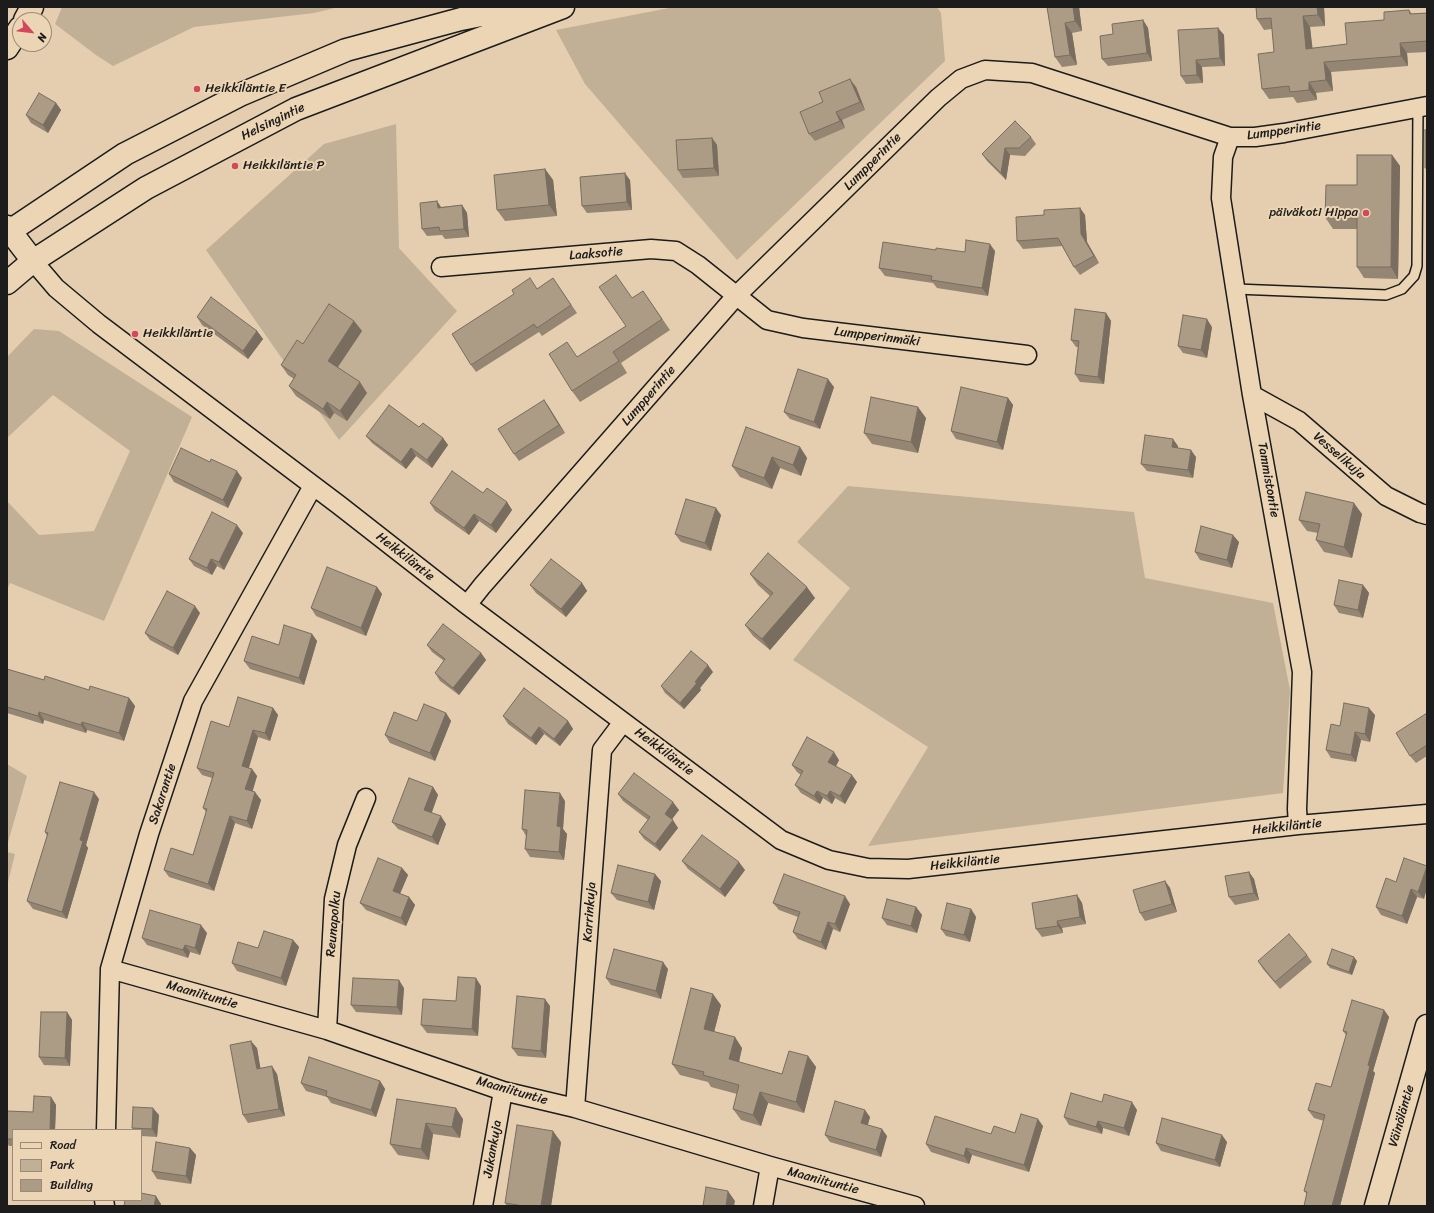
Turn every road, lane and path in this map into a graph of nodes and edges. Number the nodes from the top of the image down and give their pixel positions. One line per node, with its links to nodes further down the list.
1 (521, 7): 5 (main road)
2 (563, 7): 6 (main road, Helsingintie)
3 (1423, 106): 4 (street, Lumpperintie); 9 (lane)
4 (1230, 137): 9 (street, Tammistontie); 10 (street, Lumpperintie)
5 (8, 230): 6 (main road)
6 (33, 261): 8 (main road, Helsingintie); 13 (street, Heikkiläntie)
7 (441, 267): 10 (street, Laaksotie)
8 (7, 283)
9 (1236, 289): 12 (street, Tammistontie)
10 (736, 296): 11 (street, Lumpperinmäki); 15 (street, Lumpperintie)
11 (1027, 355)
12 (1252, 395): 14 (street, Vesselikuja); 19 (street, Tammistontie)
13 (313, 486): 15 (street, Heikkiläntie); 20 (street, Sakarantie)
14 (1427, 514)
15 (467, 605): 16 (street, Heikkiläntie)
16 (623, 722): 19 (street, Heikkiläntie); 24 (street, Karrinkuja)
17 (366, 798): 22 (street, Reunapolku)
18 (1427, 814): 19 (street, Heikkiläntie)
19 (1298, 826)
20 (110, 969): 22 (street, Maaniituntie); 25 (street, Sakarantie)
21 (1427, 1026): 30 (main road, Väinöläntie)
22 (327, 1030): 23 (street, Maaniituntie)
23 (504, 1091): 24 (street, Maaniituntie); 27 (street, Jukankuja)
24 (575, 1108): 26 (street, Maaniituntie)
25 (106, 1129)
26 (770, 1166): 28 (street); 29 (street, Maaniituntie)
27 (483, 1206)
28 (763, 1206)
29 (915, 1206)
30 (1376, 1206)

